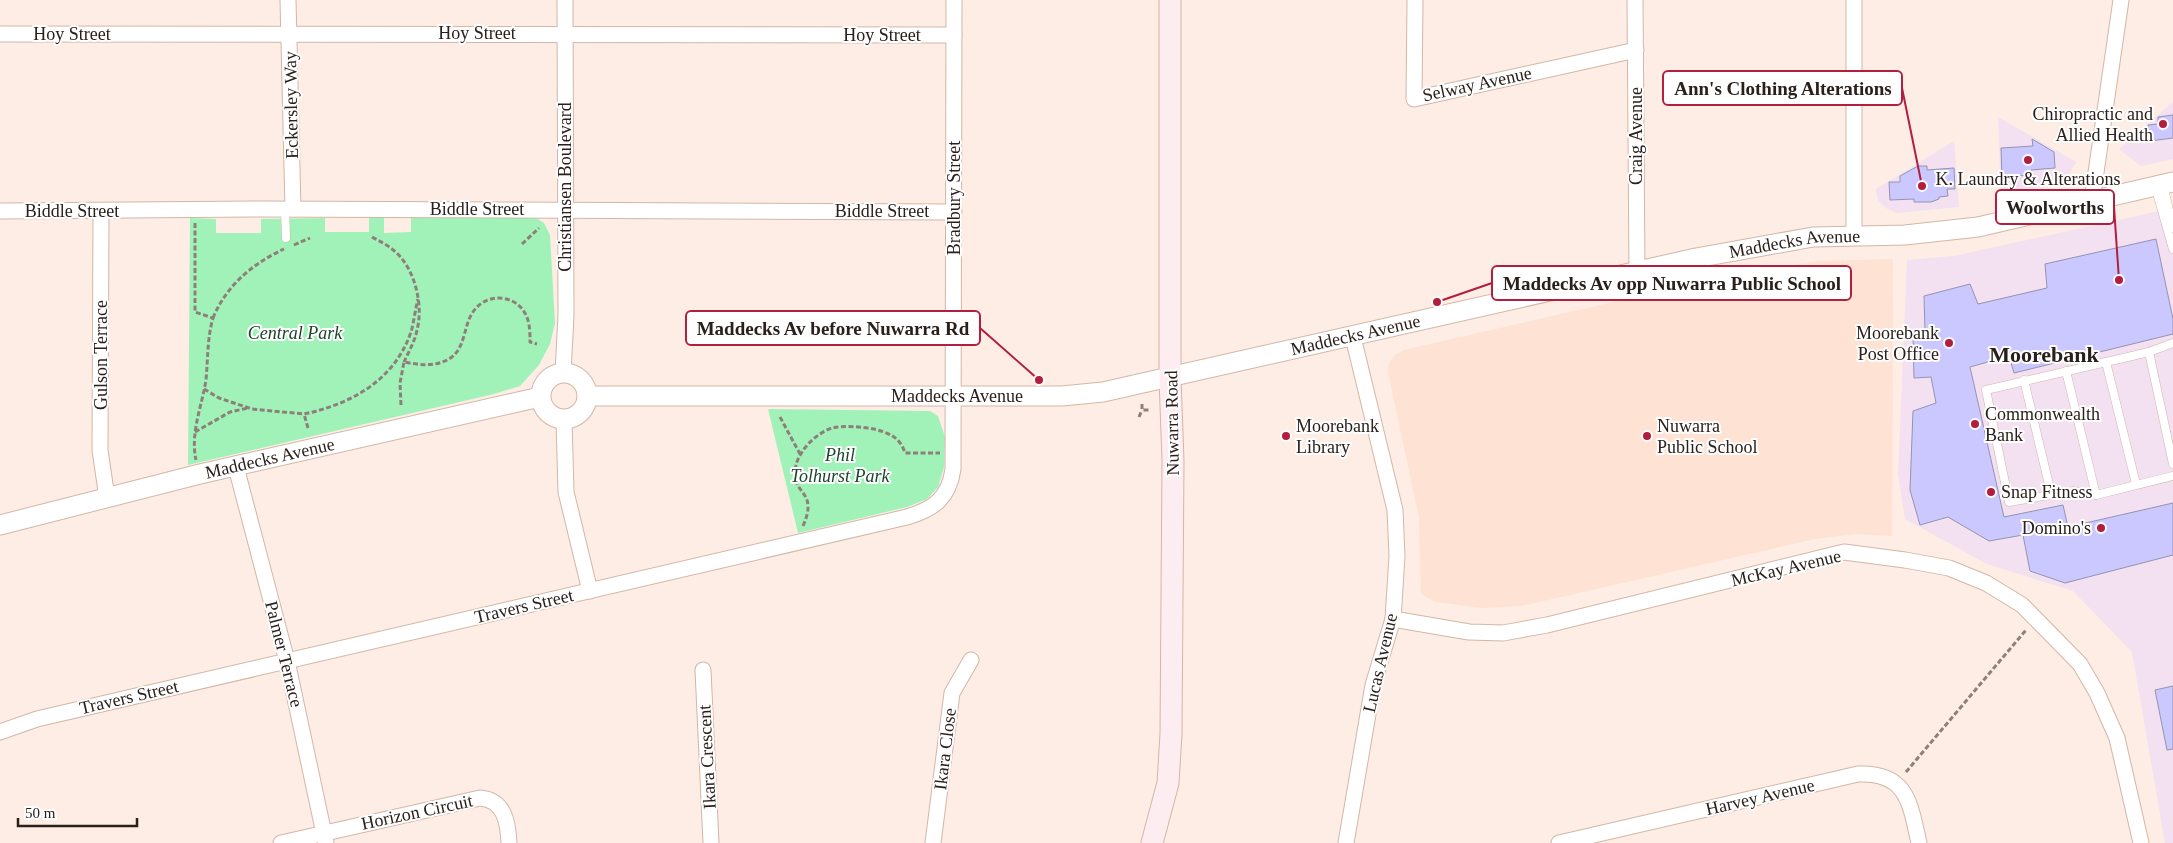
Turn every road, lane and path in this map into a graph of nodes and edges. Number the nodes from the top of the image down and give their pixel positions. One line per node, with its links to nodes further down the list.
1 (288, 0): 9 (street, Eckersley Way)
2 (565, 0): 11 (street, Christiansen Boulevard)
3 (954, 0): 12 (street, Bradbury Street)
4 (1170, 0): 41 (main road, Nuwarra Road)
5 (1415, 0): 13 (street, Selway Avenue)
6 (1635, 0): 13 (street, Craig Avenue)
7 (1854, 0): 24 (street)
8 (2121, 0): 15 (street)
9 (289, 33): 10 (street, Hoy Street); 11 (street, Hoy Street); 16 (street, Eckersley Way)
10 (0, 34)
11 (566, 35): 12 (street, Hoy Street); 18 (street, Christiansen Boulevard)
12 (954, 35): 21 (street, Bradbury Street)
13 (1636, 50): 30 (street, Craig Avenue)
14 (2164, 184): 15 (street, Maddecks Avenue); 23 (lane); 29 (lane)
15 (2092, 200): 24 (street, Maddecks Avenue)
16 (289, 209): 17 (street, Biddle Street); 18 (street, Biddle Street); 26 (lane)
17 (195, 210): 20 (street, Biddle Street); 32 (path)
18 (565, 210): 21 (street, Biddle Street); 40 (street, Christiansen Boulevard)
19 (0, 211): 20 (street, Biddle Street)
20 (102, 212): 67 (street, Gulson Terrace)
21 (954, 212): 45 (street, Bradbury Street)
22 (539, 228): 28 (path)
23 (2173, 228)
24 (1854, 235): 30 (street, Maddecks Avenue)
25 (372, 237): 31 (path)
26 (286, 238)
27 (310, 238): 32 (path)
28 (522, 244)
29 (2173, 249)
30 (1637, 272): 33 (street, Maddecks Avenue)
31 (418, 299): 37 (path); 52 (path)
32 (213, 318): 43 (path)
33 (1353, 337): 41 (street, Maddecks Avenue); 71 (street, Lucas Avenue)
34 (537, 344): 37 (path)
35 (2173, 344): 36 (lane)
36 (2149, 352): 38 (lane); 60 (lane)
37 (404, 362): 48 (path)
38 (2106, 362): 39 (lane); 64 (lane)
39 (2066, 371): 42 (lane); 66 (lane)
40 (563, 374): 44 (street); 46 (street)
41 (1170, 378): 45 (street, Maddecks Avenue); 84 (main road, Nuwarra Road)
42 (2024, 380): 65 (lane); 65 (lane)
43 (204, 389): 49 (path); 57 (path)
44 (587, 396): 45 (street, Maddecks Avenue); 55 (street)
45 (954, 396): 70 (street, Travers Street)
46 (540, 397): 55 (street); 61 (street, Maddecks Avenue)
47 (1142, 404): 50 (path)
48 (401, 406)
49 (249, 408): 52 (path); 57 (path)
50 (1142, 410): 51 (path); 54 (path)
51 (1151, 410)
52 (304, 414): 56 (path)
53 (780, 417): 59 (path)
54 (1139, 417)
55 (564, 420): 70 (street)
56 (308, 428)
57 (195, 432): 62 (path)
58 (928, 453): 59 (path)
59 (801, 455): 69 (path)
60 (2173, 464)
61 (236, 467): 62 (street, Maddecks Avenue); 74 (street, Palmer Terrace)
62 (200, 474): 67 (street, Maddecks Avenue)
63 (2173, 476): 64 (lane)
64 (2136, 484): 66 (lane)
65 (2051, 493): 66 (lane)
66 (2096, 495)
67 (107, 498): 68 (street, Maddecks Avenue)
68 (0, 525)
69 (803, 526)
70 (590, 591): 74 (street, Travers Street)
71 (1393, 618): 72 (street, McKay Avenue); 85 (street, Lucas Avenue)
72 (2036, 618): 77 (path); 87 (street, McKay Avenue)
73 (972, 660): 83 (street, Ikara Close)
74 (287, 661): 76 (street, Travers Street); 78 (street, Palmer Terrace)
75 (703, 670): 82 (street, Ikara Crescent)
76 (0, 732)
77 (1896, 784): 79 (street, Harvey Avenue); 86 (street)
78 (326, 838): 80 (street, Horizon Circuit); 81 (street, Horizon Circuit)
79 (1568, 842)
80 (281, 843)
81 (509, 843)
82 (711, 843)
83 (933, 843)
84 (1152, 843)
85 (1346, 843)
86 (1919, 843)
87 (2141, 843)

